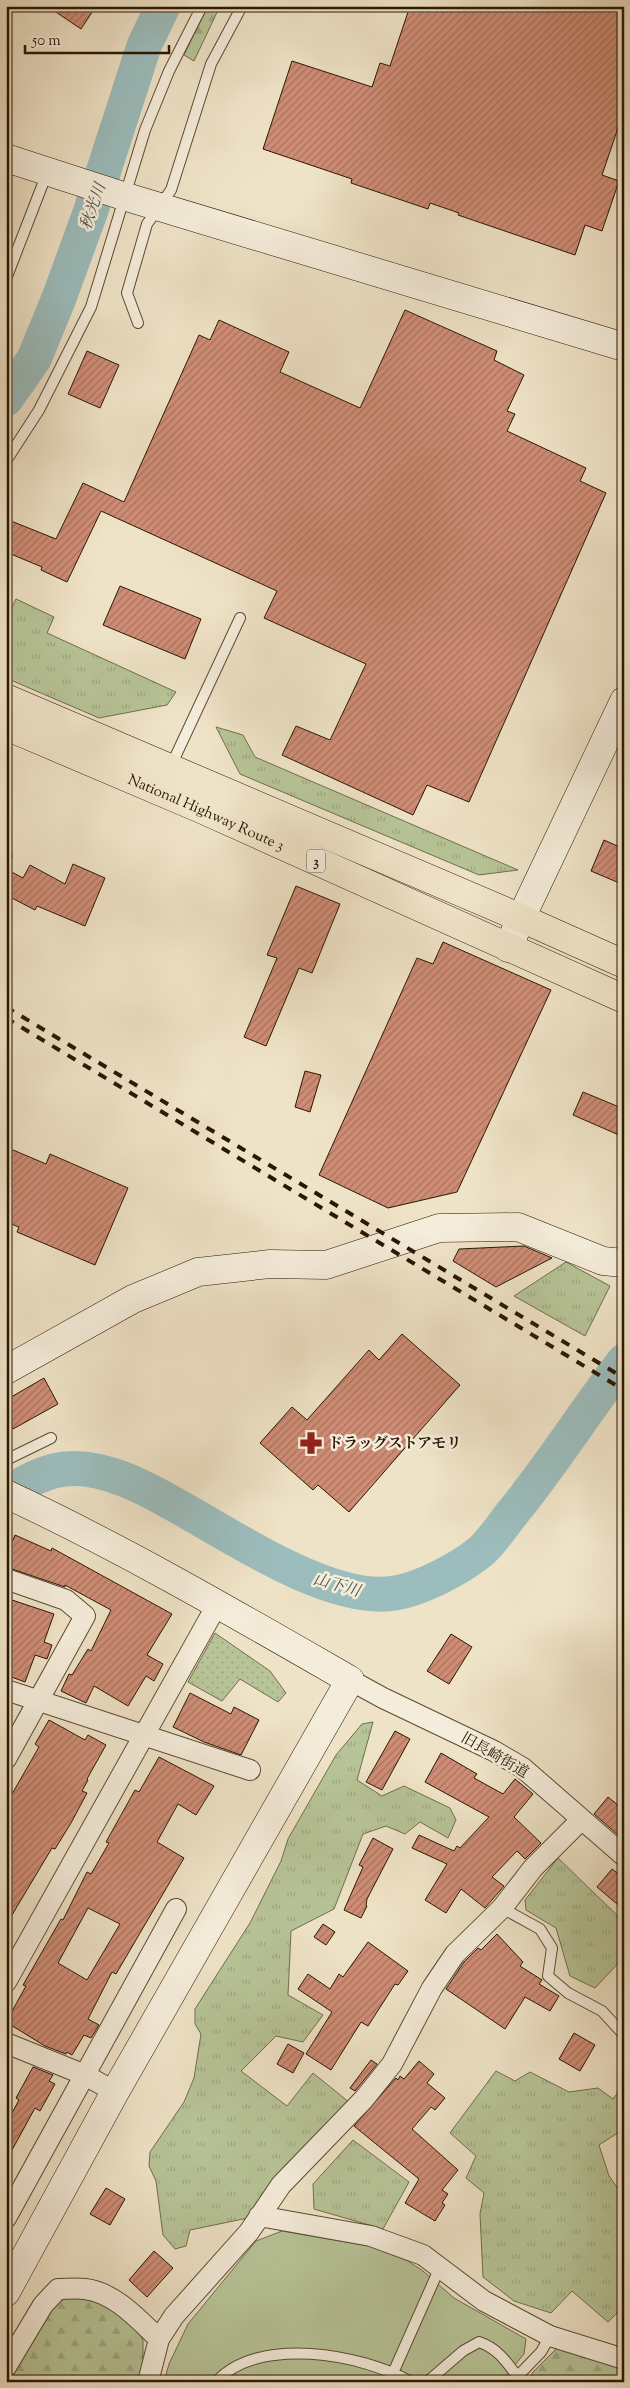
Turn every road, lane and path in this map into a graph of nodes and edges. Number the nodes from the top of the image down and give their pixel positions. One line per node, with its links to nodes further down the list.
1 (202, 6): 5 (lane)
2 (242, 6): 6 (lane)
3 (6, 158): 4 (street)
4 (53, 174): 5 (street); 7 (lane)
5 (123, 196): 6 (street); 10 (lane)
6 (159, 207): 8 (lane); 9 (street)
7 (6, 280)
8 (138, 322)
9 (624, 347)
10 (6, 461)
11 (240, 618): 15 (lane)
12 (6, 698): 15 (highway, National Highway Route 3 / 3)
13 (624, 701): 16 (street)
14 (6, 726): 17 (highway, National Highway Route 3 / 3)
15 (170, 769): 16 (highway, National Highway Route 3 / 3)
16 (521, 918): 17 (street); 18 (highway, National Highway Route 3 / 3)
17 (508, 948): 19 (highway, National Highway Route 3 / 3)
18 (624, 964)
19 (624, 999)
20 (624, 1263): 21 (street)
21 (6, 1370)
22 (51, 1438): 23 (lane)
23 (6, 1460)
24 (6, 1494): 26 (street)
25 (6, 1579): 29 (street)
26 (218, 1604): 27 (street); 30 (street)
27 (350, 1680): 33 (street, 旧長崎街道); 41 (street)
28 (6, 1690): 29 (street)
29 (40, 1701): 30 (street); 31 (street)
30 (144, 1734): 32 (street); 37 (street)
31 (6, 1759)
32 (250, 1770)
33 (581, 1820): 34 (street, 旧長崎街道); 35 (street)
34 (624, 1856)
35 (502, 1908): 38 (lane); 42 (street)
36 (176, 1909): 40 (street)
37 (6, 1982)
38 (624, 2035)
39 (6, 2043): 40 (street)
40 (85, 2075): 41 (street); 43 (street)
41 (115, 2092): 45 (street)
42 (259, 2216): 44 (street); 47 (street)
43 (6, 2218)
44 (440, 2267): 46 (street); 50 (lane)
45 (6, 2292)
46 (550, 2336): 48 (street); 51 (lane)
47 (158, 2339): 49 (street); 52 (street)
48 (624, 2359)
49 (6, 2367)
50 (391, 2377): 53 (lane); 54 (lane)
51 (514, 2379): 55 (lane)
52 (148, 2382)
53 (216, 2382)
54 (410, 2382)
55 (427, 2382)

